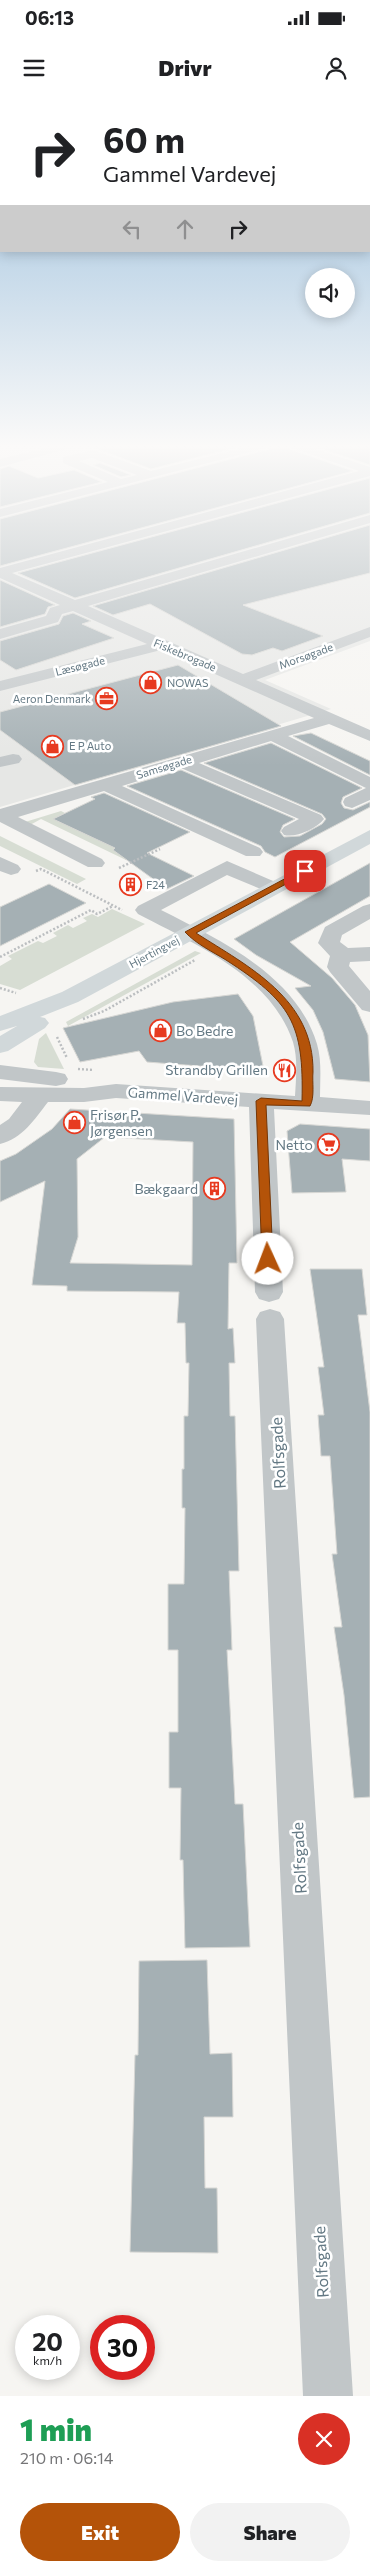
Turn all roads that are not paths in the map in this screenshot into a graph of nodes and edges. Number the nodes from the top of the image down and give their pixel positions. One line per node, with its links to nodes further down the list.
1 (79, 551): 3 (street)
2 (260, 551): 4 (street)
3 (0, 573): 4 (street, Fiskebrogade)
4 (73, 606): 6 (street); 9 (street, Fiskebrogade)
5 (36, 610): 6 (street)
6 (55, 611): 8 (street)
7 (370, 632): 10 (street, Morsøgade)
8 (0, 634)
9 (161, 645): 10 (street, Fiskebrogade); 11 (street, Læsøgade)
10 (241, 680): 12 (street, Fiskebrogade)
11 (0, 686)
12 (328, 718): 13 (street, Samsøgade); 14 (street, Fiskebrogade)
13 (272, 735): 15 (street, Samsøgade); 16 (street)
14 (370, 736)
15 (182, 762): 17 (street, Samsøgade); 21 (street)
16 (370, 784)
17 (105, 785): 20 (street, Samsøgade); 23 (street)
18 (370, 793): 19 (street)
19 (352, 802)
20 (0, 816): 24 (street)
21 (291, 830)
22 (370, 836): 25 (main road, Hjertingvej)
23 (253, 852)
24 (95, 863)
25 (272, 888): 27 (street); 29 (main road, Hjertingvej)
26 (140, 891): 27 (street)
27 (161, 902): 29 (street)
28 (370, 910): 31 (street)
29 (190, 932): 32 (main road, Hjertingvej); 41 (street)
30 (370, 954): 31 (street)
31 (344, 956): 33 (street)
32 (70, 997): 34 (main road, Hjertingvej); 35 (main road, Hjertingvej)
33 (370, 1005)
34 (0, 1024)
35 (0, 1046)
36 (0, 1072): 37 (street, Gammel Vardevej)
37 (116, 1091): 39 (street, Gammel Vardevej); 40 (street, Gammel Vardevej)
38 (0, 1094): 39 (street, Gammel Vardevej)
39 (42, 1094): 43 (street)
40 (261, 1101): 41 (street, Gammel Vardevej); 44 (street, Rolfsgade)
41 (307, 1104): 42 (street, Gammel Vardevej)
42 (370, 1108)
43 (0, 1136)
44 (328, 2396)

